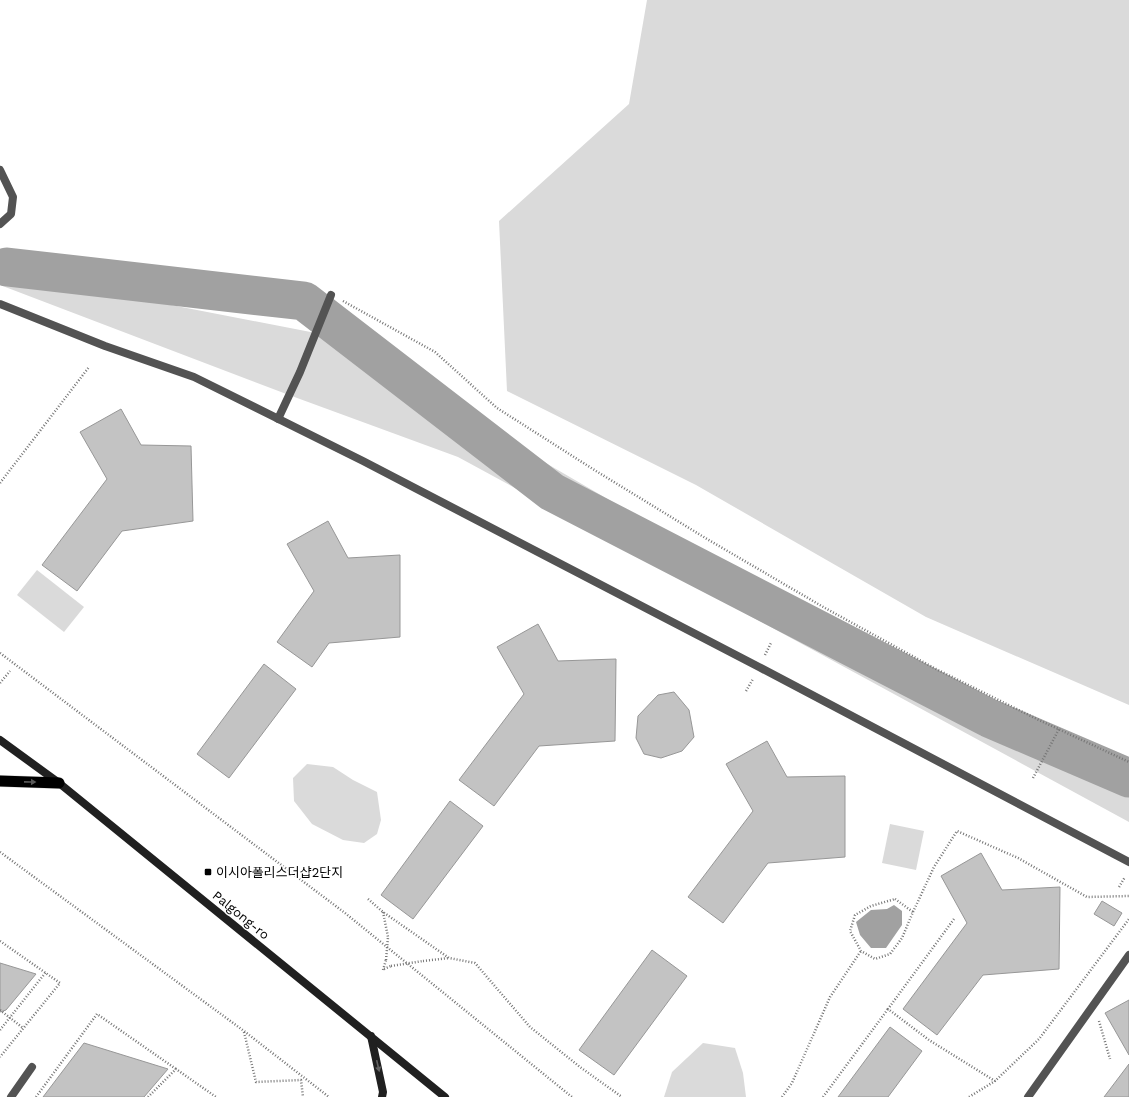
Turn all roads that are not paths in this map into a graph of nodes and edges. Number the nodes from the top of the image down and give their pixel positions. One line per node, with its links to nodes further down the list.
1 (0, 170): 2 (street)
2 (0, 224)
3 (331, 295): 5 (street)
4 (0, 304): 5 (street)
5 (278, 419): 9 (street)
6 (0, 740): 8 (main road, Palgong-ro)
7 (0, 782): 8 (highway, one-way to 8)
8 (59, 783): 11 (main road, Palgong-ro)
9 (1129, 862)
10 (1129, 955): 16 (street)
11 (371, 1036): 14 (main road, one-way to 14); 15 (main road, Palgong-ro)
12 (32, 1067): 13 (street)
13 (11, 1097)
14 (382, 1097)
15 (445, 1097)
16 (1028, 1097)

